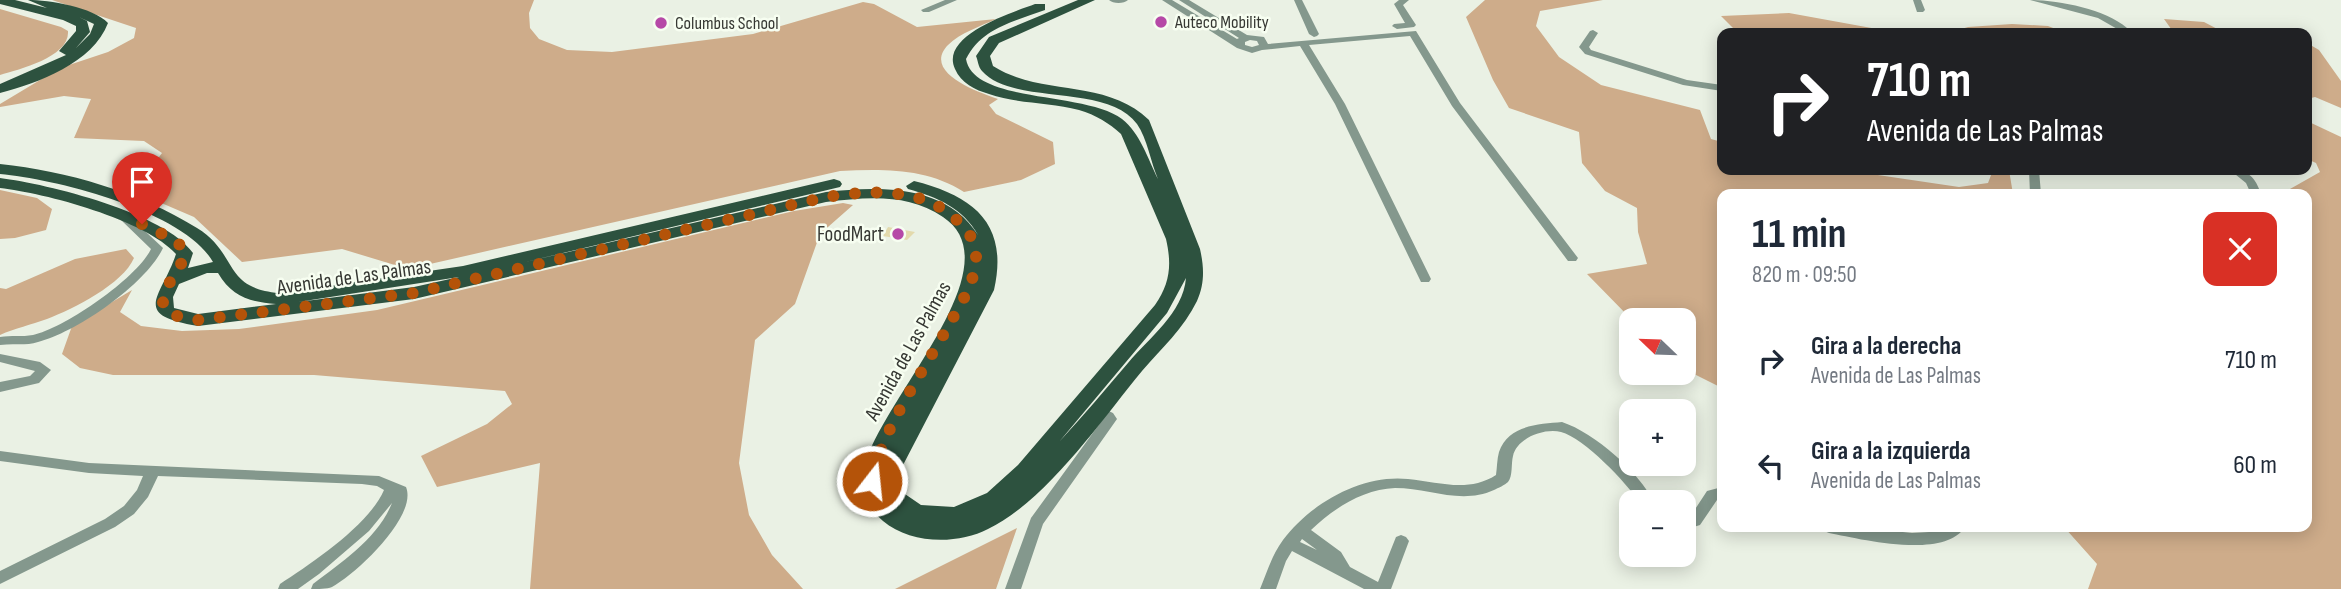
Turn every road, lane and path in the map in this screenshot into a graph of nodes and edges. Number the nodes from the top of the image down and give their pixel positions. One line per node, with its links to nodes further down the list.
1 (34, 0): 24 (main road)
2 (953, 0): 14 (street)
3 (1059, 0): 34 (main road, Avenida de Las Palmas)
4 (1089, 0): 39 (main road, Avenida de Las Palmas)
5 (1113, 0): 6 (street)
6 (1124, 0)
7 (1166, 0): 19 (street)
8 (1184, 0): 19 (street)
9 (1298, 0): 18 (street)
10 (1405, 0): 18 (street)
11 (1916, 0): 15 (street)
12 (2034, 0): 16 (street)
13 (0, 1): 22 (main road)
14 (926, 10)
15 (1920, 10)
16 (2122, 28)
17 (1593, 33): 23 (street)
18 (1314, 34): 20 (street)
19 (1242, 41): 20 (street)
20 (1262, 43): 21 (street)
21 (1303, 43): 30 (street); 32 (street)
22 (0, 82)
23 (1717, 87)
24 (0, 89)
25 (0, 169): 31 (main road)
26 (2242, 175): 28 (street)
27 (0, 183): 29 (main road, Avenida de Las Palmas)
28 (2254, 189)
29 (125, 218): 33 (main road, Avenida de Las Palmas); 36 (street)
30 (1572, 258)
31 (225, 267): 33 (main road); 34 (main road)
32 (1425, 279)
33 (170, 282): 35 (main road, Avenida de Las Palmas)
34 (242, 293): 35 (main road)
35 (210, 319): 39 (main road, Avenida de Las Palmas)
36 (0, 341)
37 (0, 358): 38 (street)
38 (0, 387)
39 (1098, 411): 55 (street)
40 (0, 456): 41 (street)
41 (153, 470): 42 (street); 52 (street)
42 (393, 486): 53 (street); 54 (street)
43 (1639, 490): 46 (street)
44 (1717, 494): 45 (street)
45 (1696, 519)
46 (1301, 531): 50 (street); 51 (street)
47 (1861, 532): 48 (street)
48 (1948, 532)
49 (1401, 541): 57 (street)
50 (1289, 543): 51 (street); 56 (street)
51 (1346, 574): 57 (street)
52 (0, 578)
53 (286, 589)
54 (320, 589)
55 (1013, 589)
56 (1268, 589)
57 (1380, 589)

